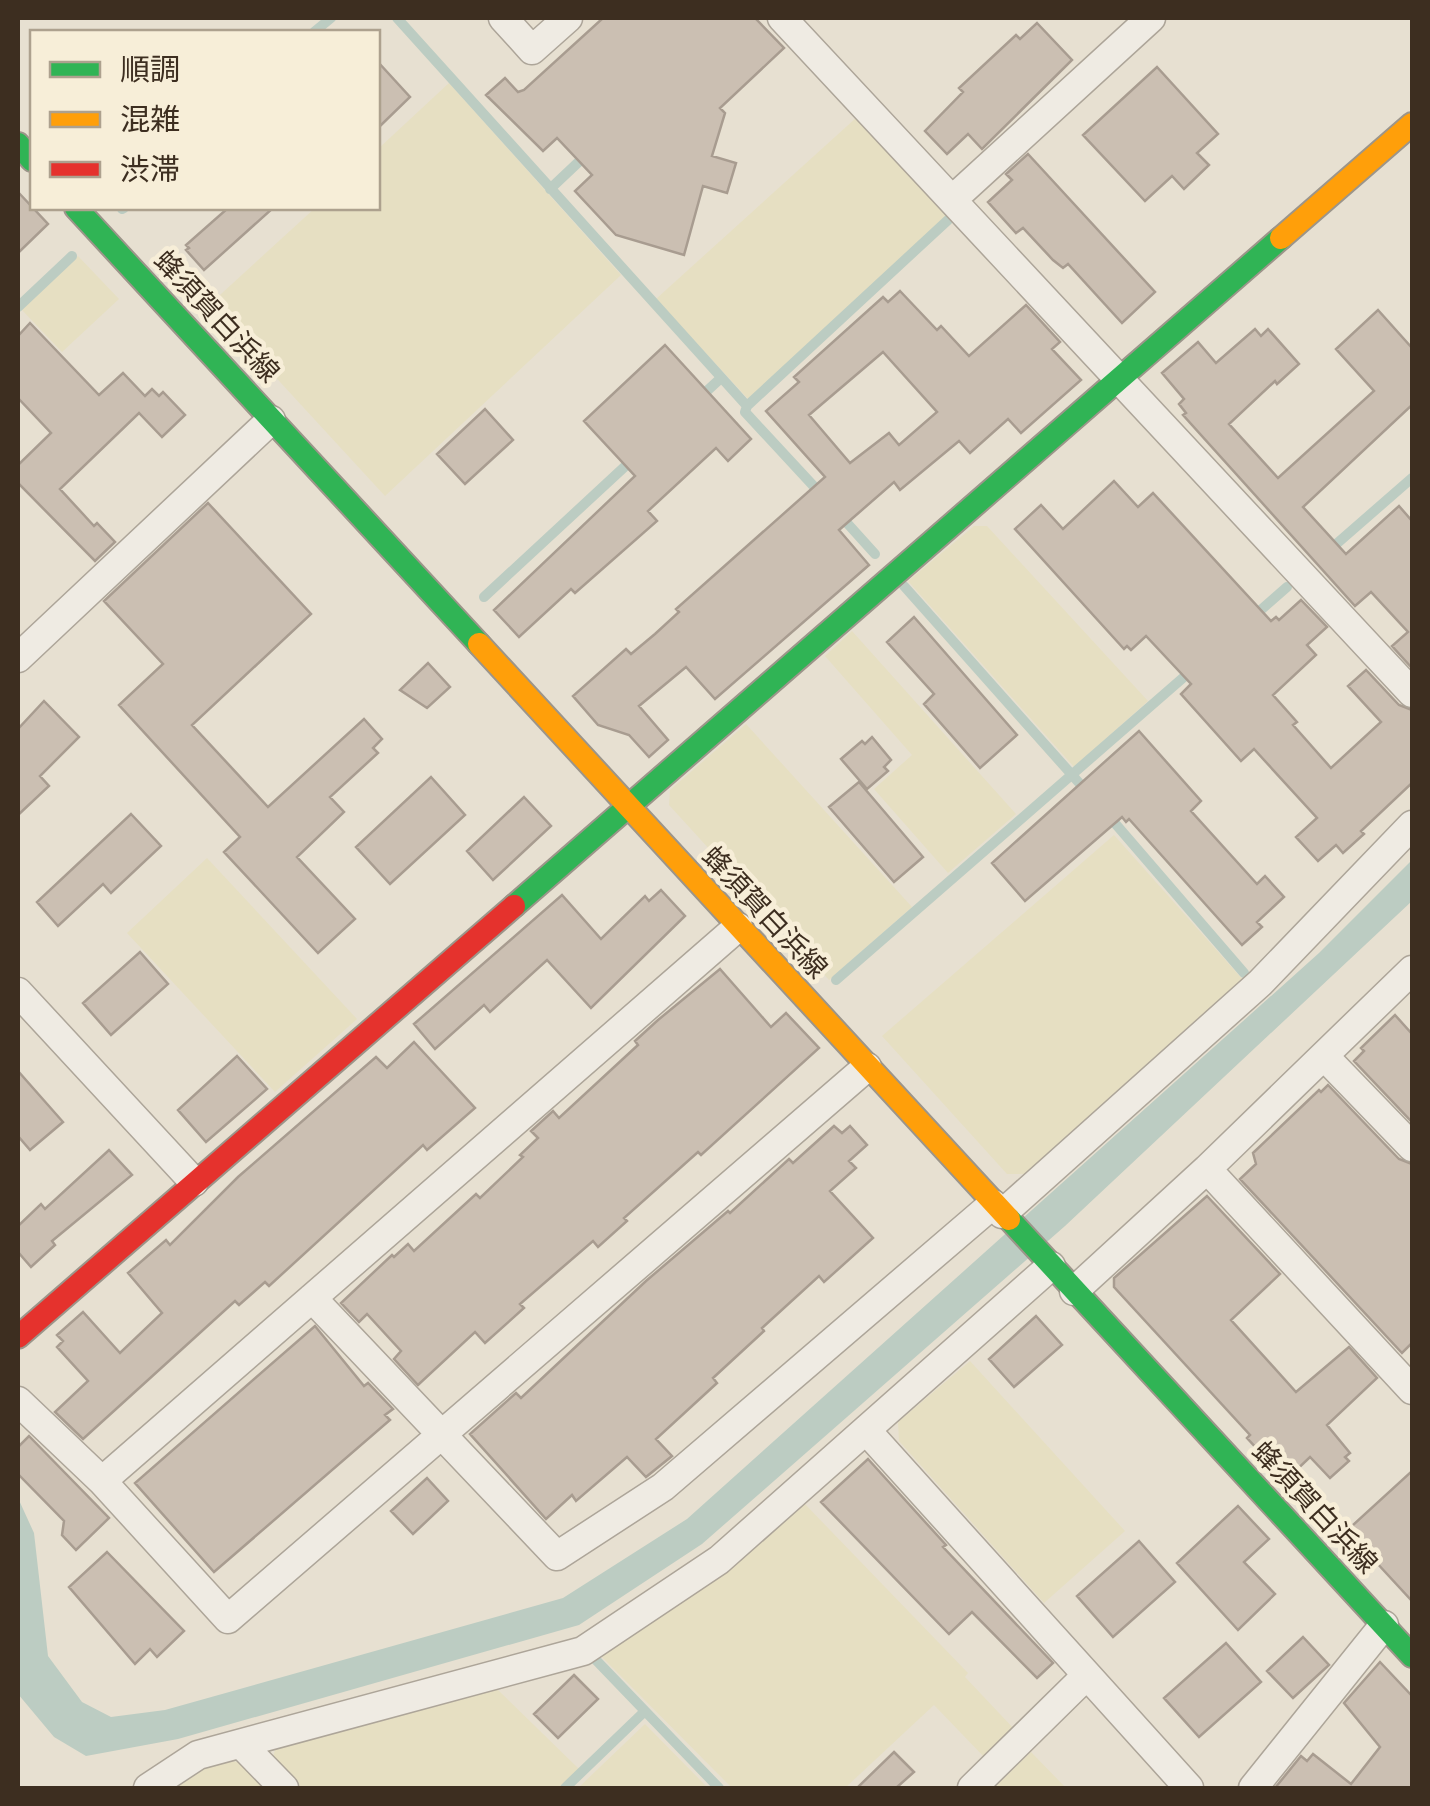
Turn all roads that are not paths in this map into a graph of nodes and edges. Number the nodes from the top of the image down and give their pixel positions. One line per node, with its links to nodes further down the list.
1 (503, 18): 2 (street)
2 (568, 18)
3 (782, 18): 6 (street)
4 (1151, 18): 6 (street)
5 (1412, 124): 8 (main road)
6 (952, 200): 8 (street)
7 (78, 210): 9 (main road, 蜂須賀白浜線)
8 (1118, 379): 11 (street); 12 (main road)
9 (272, 420): 10 (street); 12 (main road, 蜂須賀白浜線)
10 (18, 658)
11 (1412, 693)
12 (626, 806): 14 (main road, 蜂須賀白浜線); 21 (main road)
13 (1412, 826): 22 (street)
14 (738, 928): 18 (main road, 蜂須賀白浜線); 25 (street)
15 (1412, 970): 17 (street)
16 (23, 1008): 21 (street)
17 (1324, 1056): 19 (street); 20 (street)
18 (867, 1067): 22 (main road, 蜂須賀白浜線); 30 (street)
19 (1412, 1147)
20 (1207, 1169): 24 (street); 27 (street)
21 (194, 1182): 26 (main road)
22 (1001, 1213): 23 (main road, 蜂須賀白浜線); 30 (street)
23 (1048, 1262): 24 (main road, 蜂須賀白浜線); 29 (street)
24 (1074, 1291): 32 (main road, 蜂須賀白浜線)
25 (312, 1298): 30 (street); 31 (street)
26 (18, 1338)
27 (1412, 1390)
28 (18, 1402): 31 (street)
29 (866, 1430): 34 (street); 35 (street)
30 (441, 1436): 31 (street)
31 (102, 1481)
32 (1384, 1625): 33 (main road, 蜂須賀白浜線); 40 (street)
33 (1412, 1656)
34 (1086, 1675): 38 (street); 39 (street)
35 (241, 1744): 36 (street); 37 (street)
36 (148, 1788)
37 (284, 1788)
38 (972, 1788)
39 (1189, 1788)
40 (1253, 1788)

